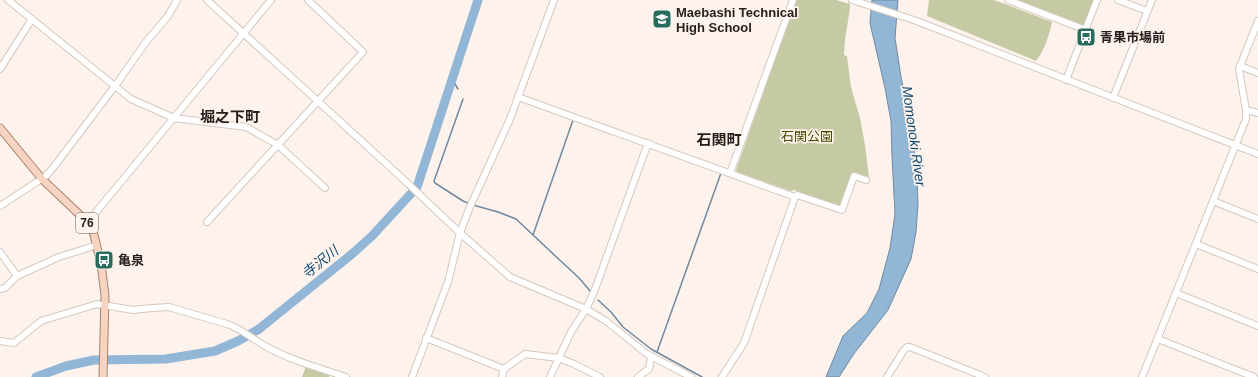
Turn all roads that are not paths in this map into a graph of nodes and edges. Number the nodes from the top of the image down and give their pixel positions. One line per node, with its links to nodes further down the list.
1 (8, 0): 16 (street)
2 (177, 0): 24 (street)
3 (207, 0): 19 (street)
4 (271, 0): 19 (street)
5 (308, 0): 27 (street)
6 (554, 0): 25 (street)
7 (793, 0): 14 (street)
8 (1008, 0): 18 (street)
9 (1098, 0): 18 (street)
10 (1118, 0): 13 (street)
11 (1152, 0): 13 (street)
12 (855, 1): 23 (street)
13 (1147, 11): 26 (street)
14 (787, 16): 15 (street); 36 (street)
15 (794, 18)
16 (32, 20): 21 (street); 24 (street)
17 (1258, 21): 20 (street)
18 (1086, 30): 23 (street)
19 (244, 34): 27 (street); 30 (street)
20 (1240, 66): 22 (street); 28 (street)
21 (0, 69)
22 (1258, 73)
23 (1066, 80): 26 (street)
24 (115, 86): 30 (street); 37 (street)
25 (518, 97): 32 (street); 46 (street)
26 (1113, 98): 34 (street)
27 (318, 101): 33 (street); 46 (street)
28 (1246, 110): 29 (street); 34 (street)
29 (1258, 112)
30 (174, 118): 33 (street); 45 (street)
31 (0, 128): 37 (main road, 76)
32 (648, 143): 36 (street); 55 (street)
33 (278, 145): 39 (street); 44 (street)
34 (1235, 145): 35 (street); 41 (street)
35 (1258, 154)
36 (730, 173): 40 (street)
37 (42, 178): 42 (street); 45 (main road, 76)
38 (866, 180): 40 (street)
39 (325, 188)
40 (795, 197): 71 (street)
41 (1213, 201): 43 (street); 47 (street)
42 (0, 206)
43 (1258, 219)
44 (207, 222)
45 (87, 223): 48 (main road, 76)
46 (460, 233): 55 (street); 57 (street)
47 (1196, 244): 50 (street); 53 (street)
48 (97, 245): 51 (street); 54 (main road, 76)
49 (0, 252): 51 (street)
50 (1258, 269)
51 (17, 276): 52 (street)
52 (0, 289)
53 (1176, 293): 56 (street); 58 (street)
54 (105, 305): 59 (street); 63 (main road, 76); 65 (street)
55 (586, 309): 60 (street); 61 (street)
56 (1258, 326)
57 (426, 338): 62 (street); 66 (street)
58 (1158, 339): 74 (street); 75 (street)
59 (0, 341)
60 (651, 357): 64 (street); 70 (street)
61 (559, 358): 62 (street); 68 (street); 69 (street)
62 (504, 369): 67 (street)
63 (103, 374)
64 (688, 376)
65 (346, 377)
66 (412, 377)
67 (502, 377)
68 (550, 377)
69 (600, 377)
70 (638, 377)
71 (722, 377)
72 (887, 377): 73 (street)
73 (985, 377)
74 (1142, 377)
75 (1254, 377)

